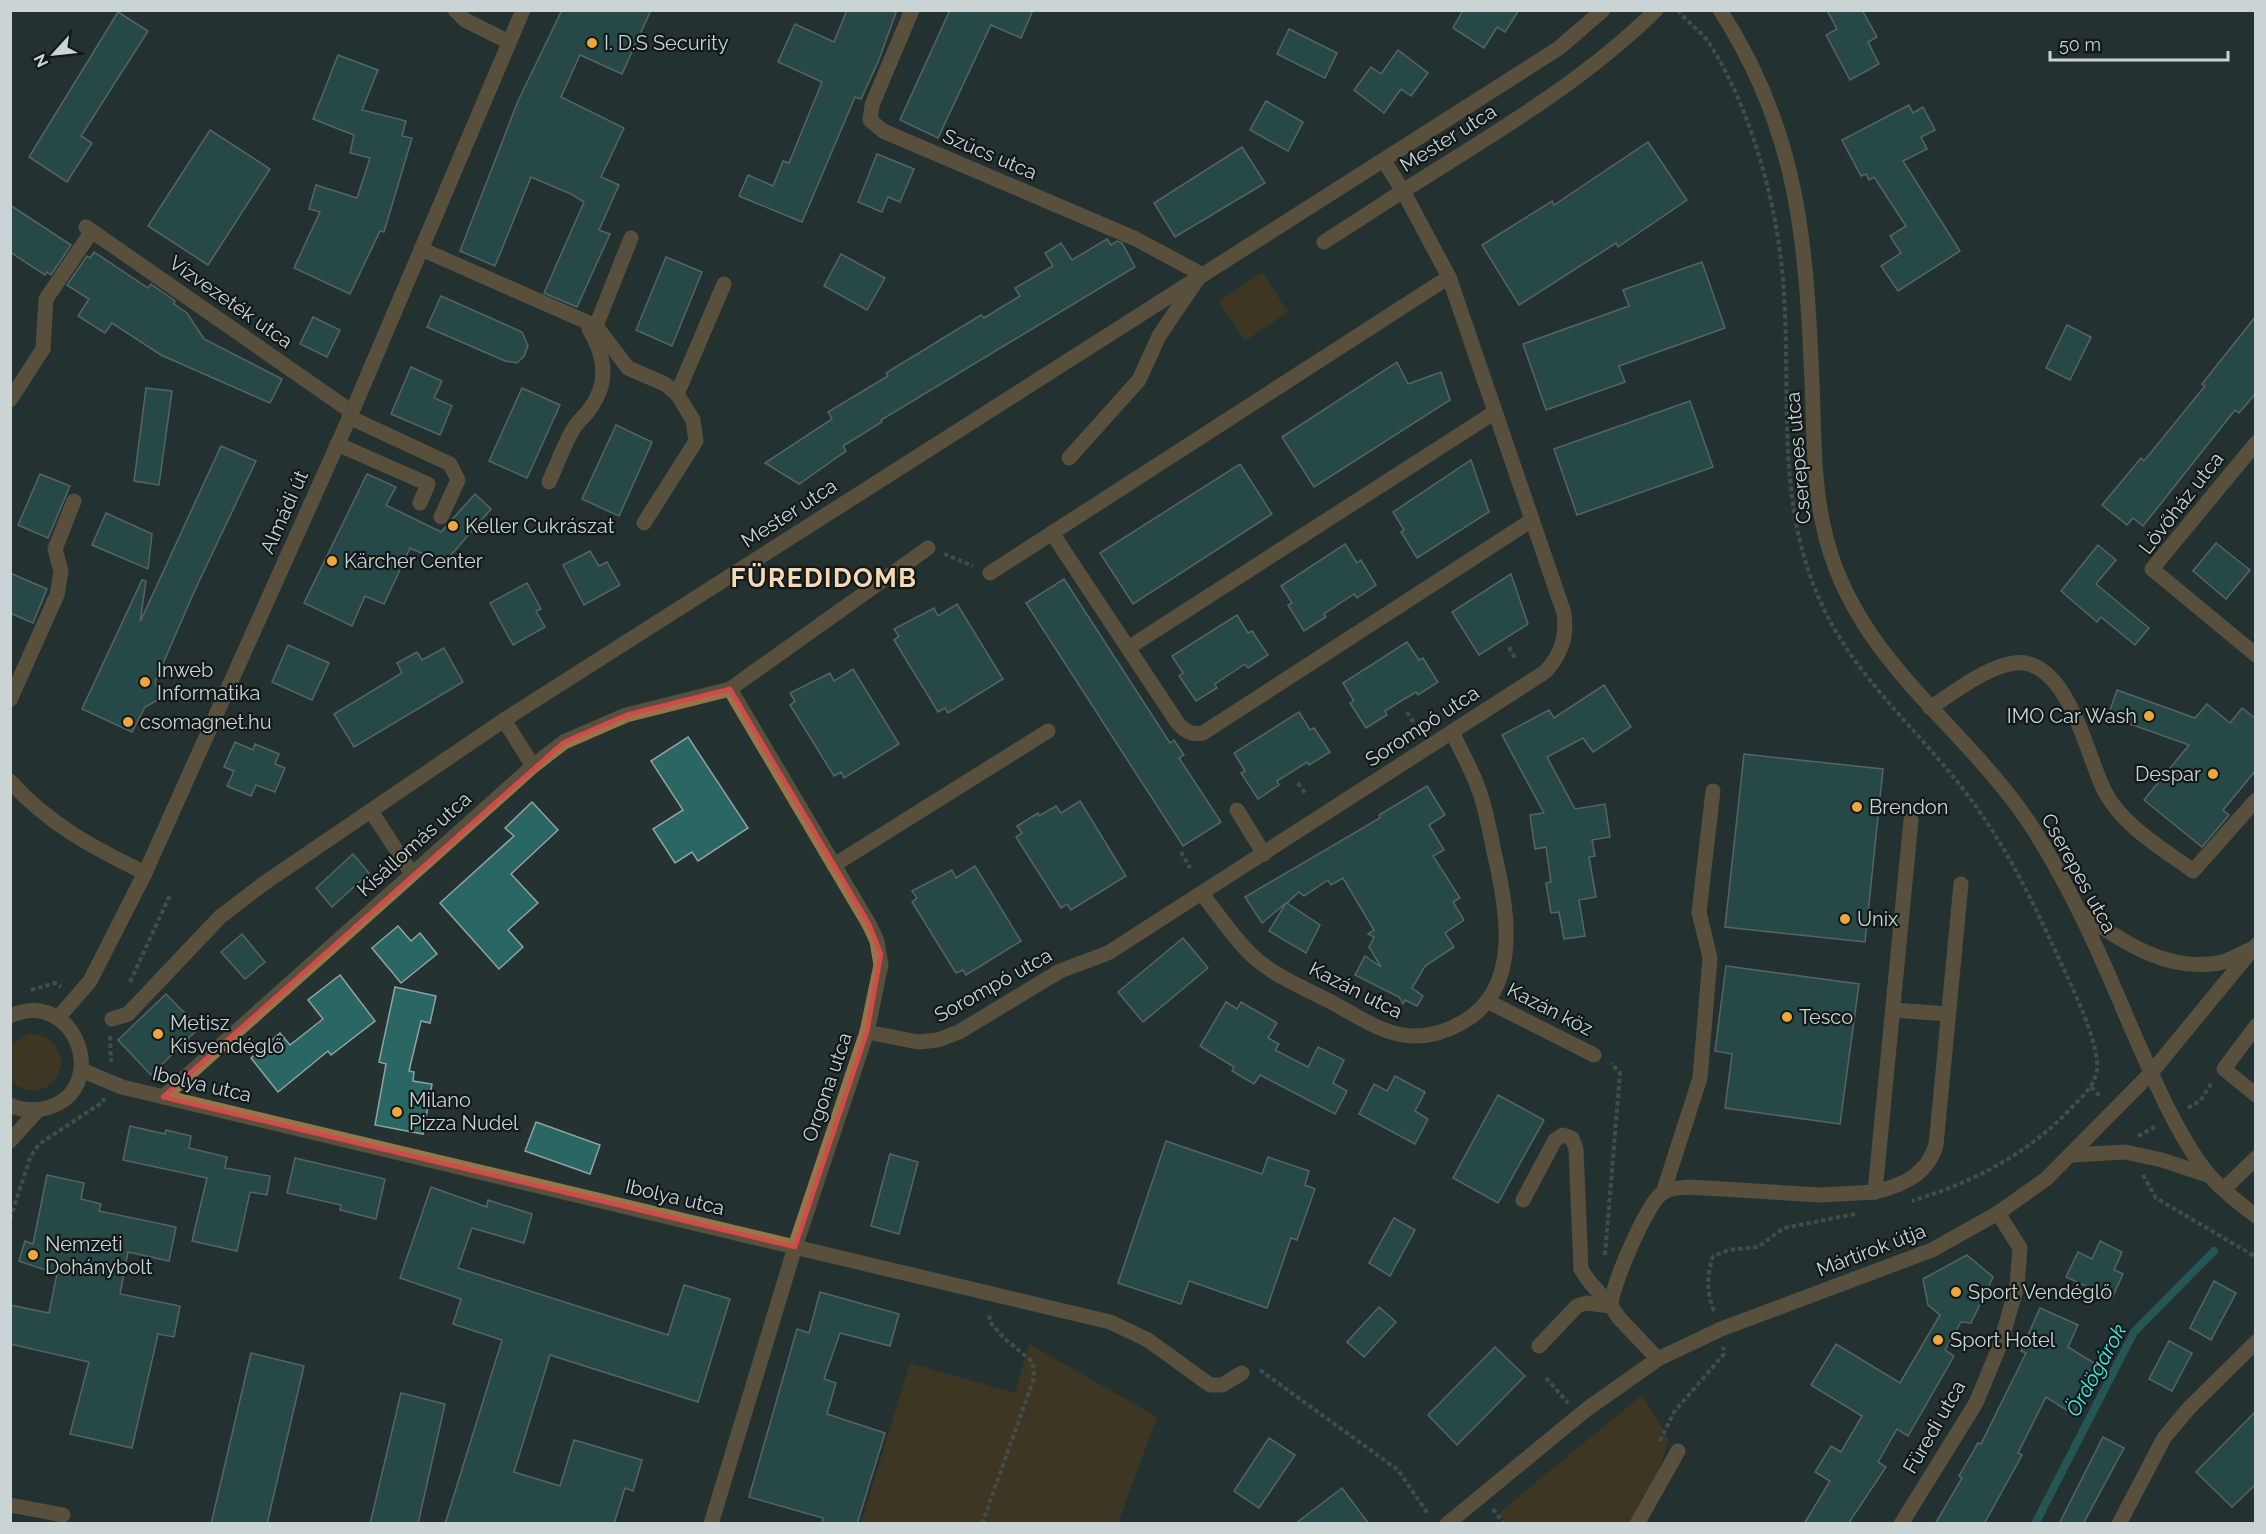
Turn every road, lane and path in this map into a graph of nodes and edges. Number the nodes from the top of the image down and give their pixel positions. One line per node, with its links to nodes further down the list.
1 (455, 10): 8 (street)
2 (523, 10): 8 (street, Almádi út)
3 (912, 10): 14 (street, Szűcs utca)
4 (1603, 10): 9 (street)
5 (1656, 10): 10 (street, Mester utca)
6 (1677, 10): 81 (path)
7 (1720, 10): 40 (street, Cserepes utca)
8 (509, 42): 13 (street, Almádi út)
9 (1384, 161): 10 (street, Mester utca); 14 (street, Mester utca)
10 (1403, 191): 12 (street); 15 (street, Sorompó utca)
11 (631, 238): 17 (street)
12 (1324, 242)
13 (421, 249): 17 (street); 21 (street, Almádi út)
14 (1201, 274): 24 (street, Mester utca); 42 (street, Mester utca)
15 (1449, 277): 20 (street, Sorompó utca); 31 (street)
16 (724, 284): 18 (street)
17 (590, 324): 18 (street); 25 (street)
18 (676, 394): 30 (street)
19 (10, 400): 21 (street, Vízvezeték utca)
20 (1495, 412): 29 (street, Sorompó utca); 35 (street)
21 (351, 415): 23 (street, Almádi út); 28 (street, Vízvezeték utca)
22 (2256, 443): 36 (street, Lövőház utca)
23 (337, 444): 27 (street); 59 (street, Almádi út)
24 (1069, 458)
25 (549, 482)
26 (74, 501): 39 (street)
27 (420, 503)
28 (441, 517)
29 (1532, 520): 35 (street); 45 (street, Sorompó utca)
30 (644, 523)
31 (1053, 533): 33 (street); 35 (street)
32 (928, 548): 33 (path); 38 (street)
33 (990, 573)
34 (1509, 647): 37 (path)
35 (1128, 648)
36 (2256, 655)
37 (1515, 657)
38 (730, 689): 46 (street, Kisállomás utca); 57 (street, Orgona utca)
39 (10, 700)
40 (1930, 708): 51 (street); 64 (street, Cserepes utca)
41 (1407, 712): 43 (path)
42 (504, 720): 46 (street); 53 (street, Mester utca)
43 (1414, 723)
44 (1048, 730): 57 (street)
45 (1452, 732): 56 (street, Sorompó utca); 69 (street, Kazán utca)
46 (533, 766): 60 (street, Kisállomás utca)
47 (10, 781): 59 (street)
48 (1298, 783): 50 (path)
49 (1713, 791): 93 (street)
50 (1305, 793)
51 (2256, 800)
52 (1237, 810): 56 (street)
53 (371, 811): 60 (street); 74 (street, Mester utca)
54 (1911, 820): 70 (street)
55 (1181, 852): 58 (path)
56 (1264, 854): 62 (street, Sorompó utca)
57 (834, 865): 76 (street, Orgona utca)
58 (1191, 868)
59 (145, 873): 68 (street, Almádi út)
60 (411, 874): 83 (street, Kisállomás utca)
61 (1961, 884): 71 (street)
62 (1202, 894): 69 (street, Kazán utca); 76 (street, Sorompó utca)
63 (170, 896): 66 (path)
64 (2080, 912): 65 (street); 79 (street, Cserepes utca)
65 (2254, 946): 79 (street, Mártírok útja)
66 (127, 988)
67 (20, 993): 68 (path)
68 (78, 997): 73 (street, Almádi út)
69 (1487, 1001): 77 (street, Kazán köz)
70 (1893, 1010): 71 (street); 92 (street)
71 (1948, 1014): 92 (street)
72 (10, 1016): 73 (street)
73 (58, 1018): 78 (street)
74 (112, 1019)
75 (2256, 1026): 80 (street)
76 (867, 1032): 97 (street, Orgona utca)
77 (1594, 1055): 98 (path)
78 (81, 1070): 83 (street, Ibolya utca); 86 (street)
79 (2151, 1073): 88 (street, Mártírok útja); 90 (street, Cserepes utca)
80 (2219, 1074): 82 (street); 84 (path)
81 (2091, 1087)
82 (2256, 1095)
83 (163, 1097): 97 (street, Ibolya utca)
84 (2200, 1101)
85 (10, 1104): 86 (street)
86 (38, 1110): 87 (street)
87 (10, 1142)
88 (2072, 1155): 90 (street); 95 (street, Mártírok útja)
89 (2256, 1158): 91 (street)
90 (2210, 1176): 91 (street, Cserepes utca)
91 (2224, 1190): 96 (street, Cserepes utca)
92 (1875, 1192): 93 (street)
93 (1663, 1193): 100 (street)
94 (1523, 1200): 100 (street)
95 (1998, 1213): 101 (street, Mártírok útja); 119 (street, Füredi utca)
96 (2256, 1216)
97 (795, 1247): 99 (street, Ibolya utca); 114 (street, Orgona utca)
98 (1604, 1258)
99 (991, 1293): 105 (street, Ibolya utca); 115 (path)
100 (1611, 1306): 103 (street); 104 (street)
101 (1721, 1329): 104 (street, Mártírok útja); 108 (path)
102 (2256, 1342): 120 (street)
103 (1539, 1346)
104 (1658, 1359): 116 (street, Mártírok útja)
105 (1242, 1373): 111 (path)
106 (1546, 1378): 107 (path)
107 (1568, 1403)
108 (1655, 1450)
109 (1678, 1451): 118 (street)
110 (10, 1504): 112 (street)
111 (1428, 1514)
112 (63, 1515)
113 (1497, 1515): 117 (path)
114 (711, 1524)
115 (982, 1524)
116 (1447, 1524)
117 (1504, 1524)
118 (1637, 1524)
119 (1901, 1524)
120 (2119, 1524)

